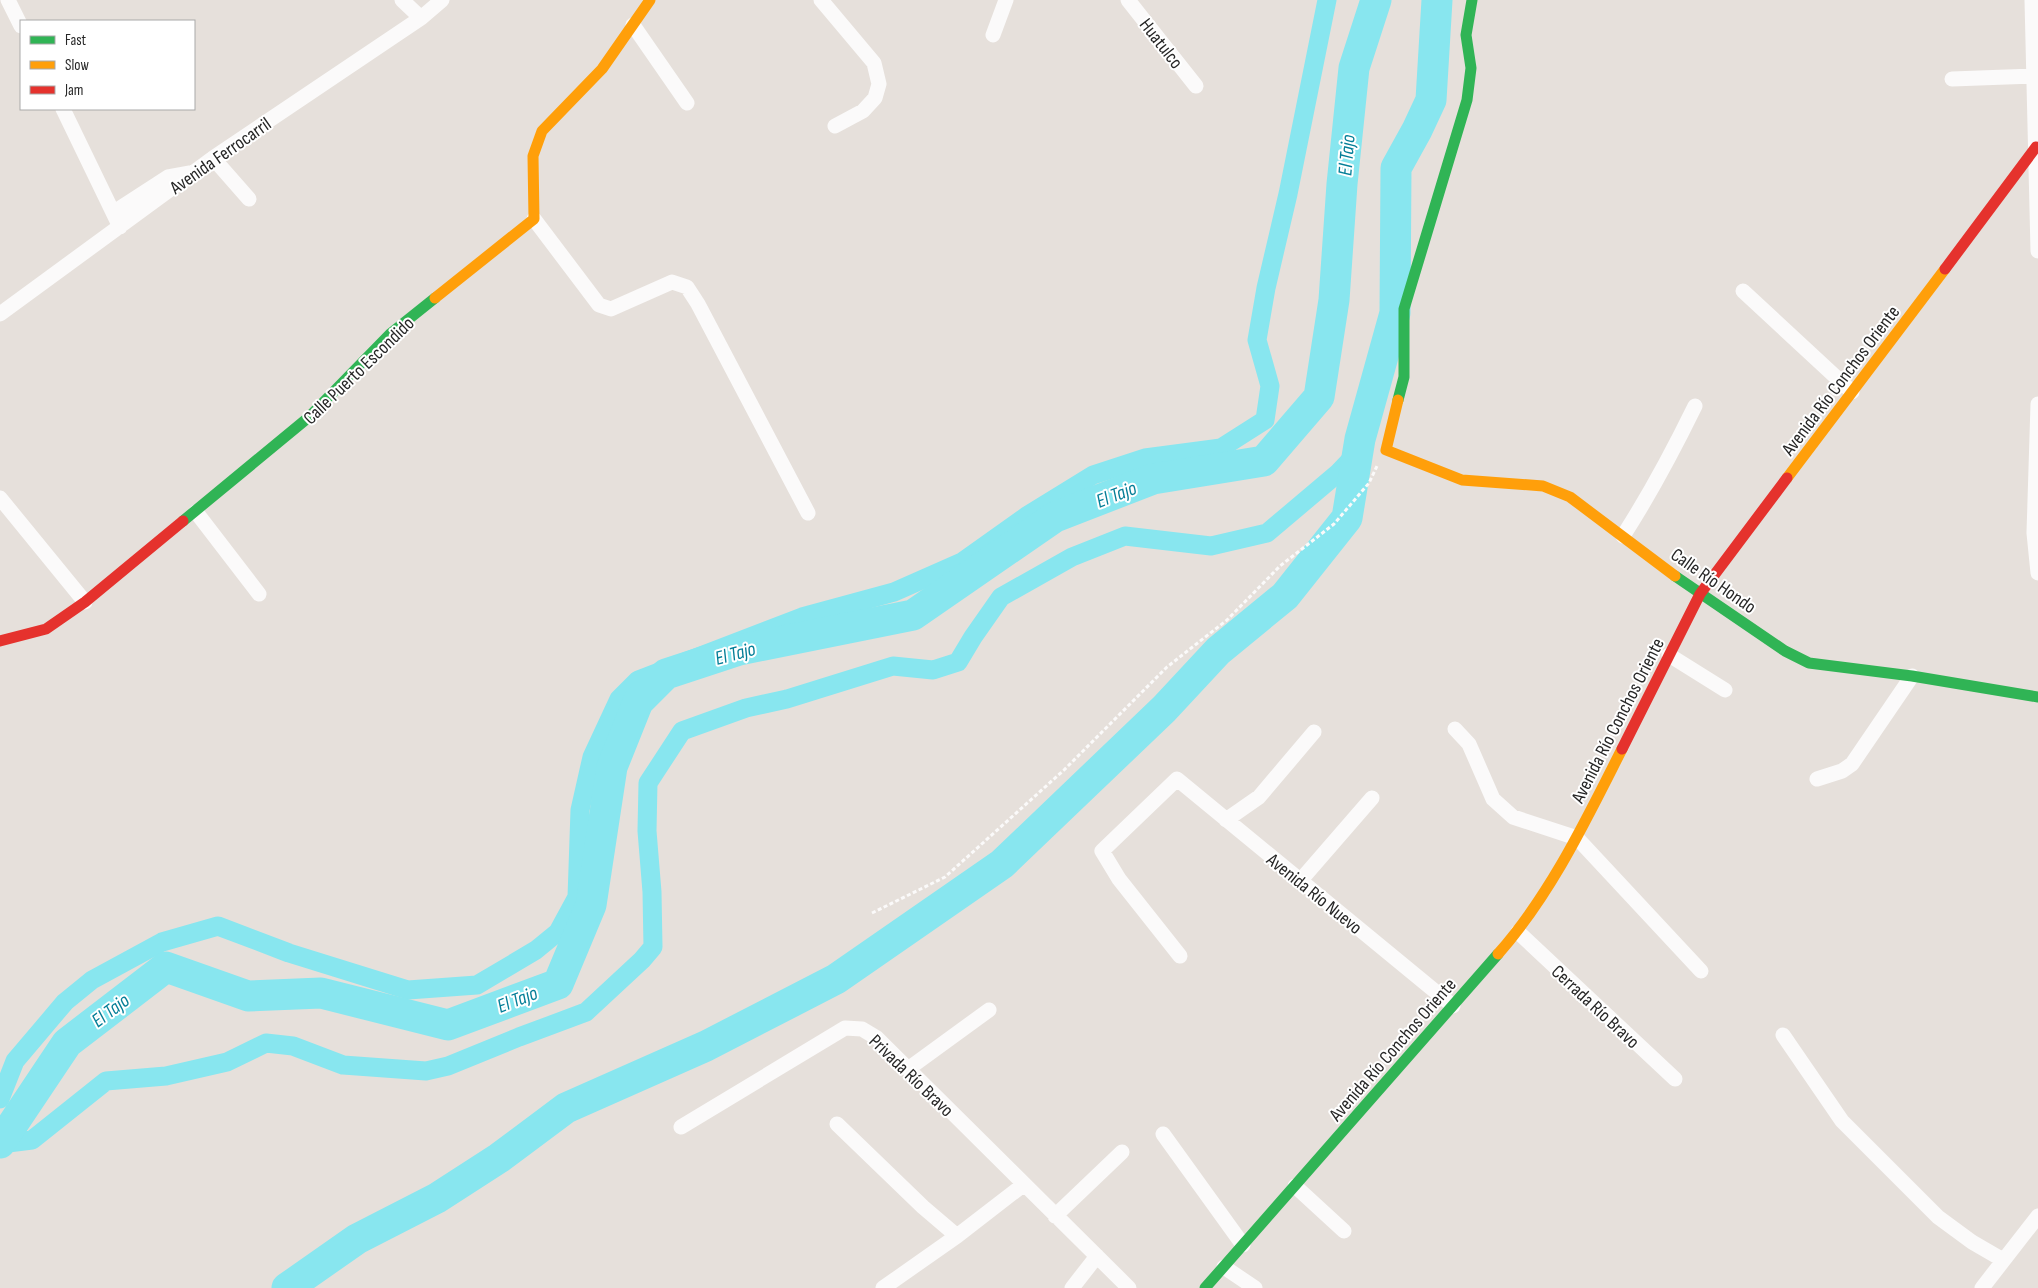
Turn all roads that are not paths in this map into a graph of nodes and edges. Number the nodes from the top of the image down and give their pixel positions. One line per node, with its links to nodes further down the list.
1 (8, 0): 11 (street)
2 (402, 0): 10 (street)
3 (442, 0): 10 (street, Avenida Ferrocarril)
4 (650, 0): 12 (street)
5 (821, 0): 19 (street)
6 (1006, 0): 13 (street)
7 (1128, 0): 16 (street, Huatulco)
8 (1472, 0): 36 (street, Calle Río Hondo)
9 (2032, 0): 14 (street)
10 (421, 18): 21 (street, Avenida Ferrocarril)
11 (20, 24)
12 (633, 26): 17 (street); 25 (street)
13 (993, 35)
14 (2034, 76): 15 (street); 20 (street)
15 (1952, 79)
16 (1196, 86)
17 (687, 103)
18 (63, 110): 24 (street)
19 (835, 126)
20 (2036, 148): 27 (street); 30 (street, Avenida Río Conchos Oriente)
21 (213, 158): 22 (street, Avenida Ferrocarril); 23 (street)
22 (194, 172): 24 (street); 26 (street, Avenida Ferrocarril)
23 (249, 199)
24 (114, 212): 26 (street)
25 (534, 219): 34 (street, Calle Puerto Escondido); 35 (street)
26 (120, 227): 29 (street, Avenida Ferrocarril)
27 (2038, 251)
28 (1743, 291): 30 (street)
29 (0, 314)
30 (1852, 392): 39 (street, Avenida Río Conchos Oriente)
31 (2038, 404): 37 (street)
32 (1695, 406): 36 (street)
33 (0, 498): 40 (street)
34 (196, 512): 38 (street); 40 (street, Calle Puerto Escondido)
35 (808, 513)
36 (1623, 536): 39 (street, Calle Río Hondo)
37 (2038, 573)
38 (258, 594)
39 (1700, 594): 42 (street, Avenida Río Conchos Oriente); 43 (street, Calle Río Hondo)
40 (85, 602): 41 (street, Calle Puerto Escondido)
41 (0, 641)
42 (1669, 655): 44 (street); 51 (street, Avenida Río Conchos Oriente)
43 (1912, 676): 45 (street, Calle Río Hondo); 48 (street)
44 (1725, 690)
45 (2038, 697)
46 (1455, 729): 51 (street)
47 (1314, 732): 50 (street)
48 (1816, 779)
49 (1372, 798): 52 (street)
50 (1226, 820): 52 (street, Avenida Río Nuevo); 54 (street, Avenida Río Nuevo)
51 (1577, 838): 53 (street, Avenida Río Conchos Oriente); 55 (street)
52 (1300, 881): 56 (street, Avenida Río Nuevo)
53 (1518, 932): 56 (street, Avenida Río Conchos Oriente); 60 (street, Cerrada Río Bravo)
54 (1180, 956)
55 (1701, 971)
56 (1453, 1006): 66 (street, Avenida Río Conchos Oriente)
57 (989, 1010): 59 (street)
58 (1783, 1035): 73 (street)
59 (908, 1068): 62 (street, Privada Río Bravo); 65 (street, Privada Río Bravo)
60 (1675, 1079)
61 (837, 1124): 70 (street)
62 (681, 1127)
63 (1163, 1134): 71 (street)
64 (1122, 1152): 67 (street)
65 (1023, 1185): 67 (street, Privada Río Bravo); 70 (street)
66 (1295, 1186): 69 (street); 71 (street, Avenida Río Conchos Oriente)
67 (1055, 1216): 72 (street, Privada Río Bravo)
68 (2038, 1216): 73 (street)
69 (1344, 1231)
70 (957, 1236): 75 (street)
71 (1243, 1245): 74 (street, Avenida Río Conchos Oriente)
72 (1097, 1256): 76 (street); 77 (street, Privada Río Bravo)
73 (2003, 1260): 80 (street)
74 (1224, 1267): 78 (street, Avenida Río Conchos Oriente); 79 (street)
75 (883, 1288)
76 (1072, 1288)
77 (1130, 1288)
78 (1205, 1288)
79 (1255, 1288)
80 (1982, 1288)

